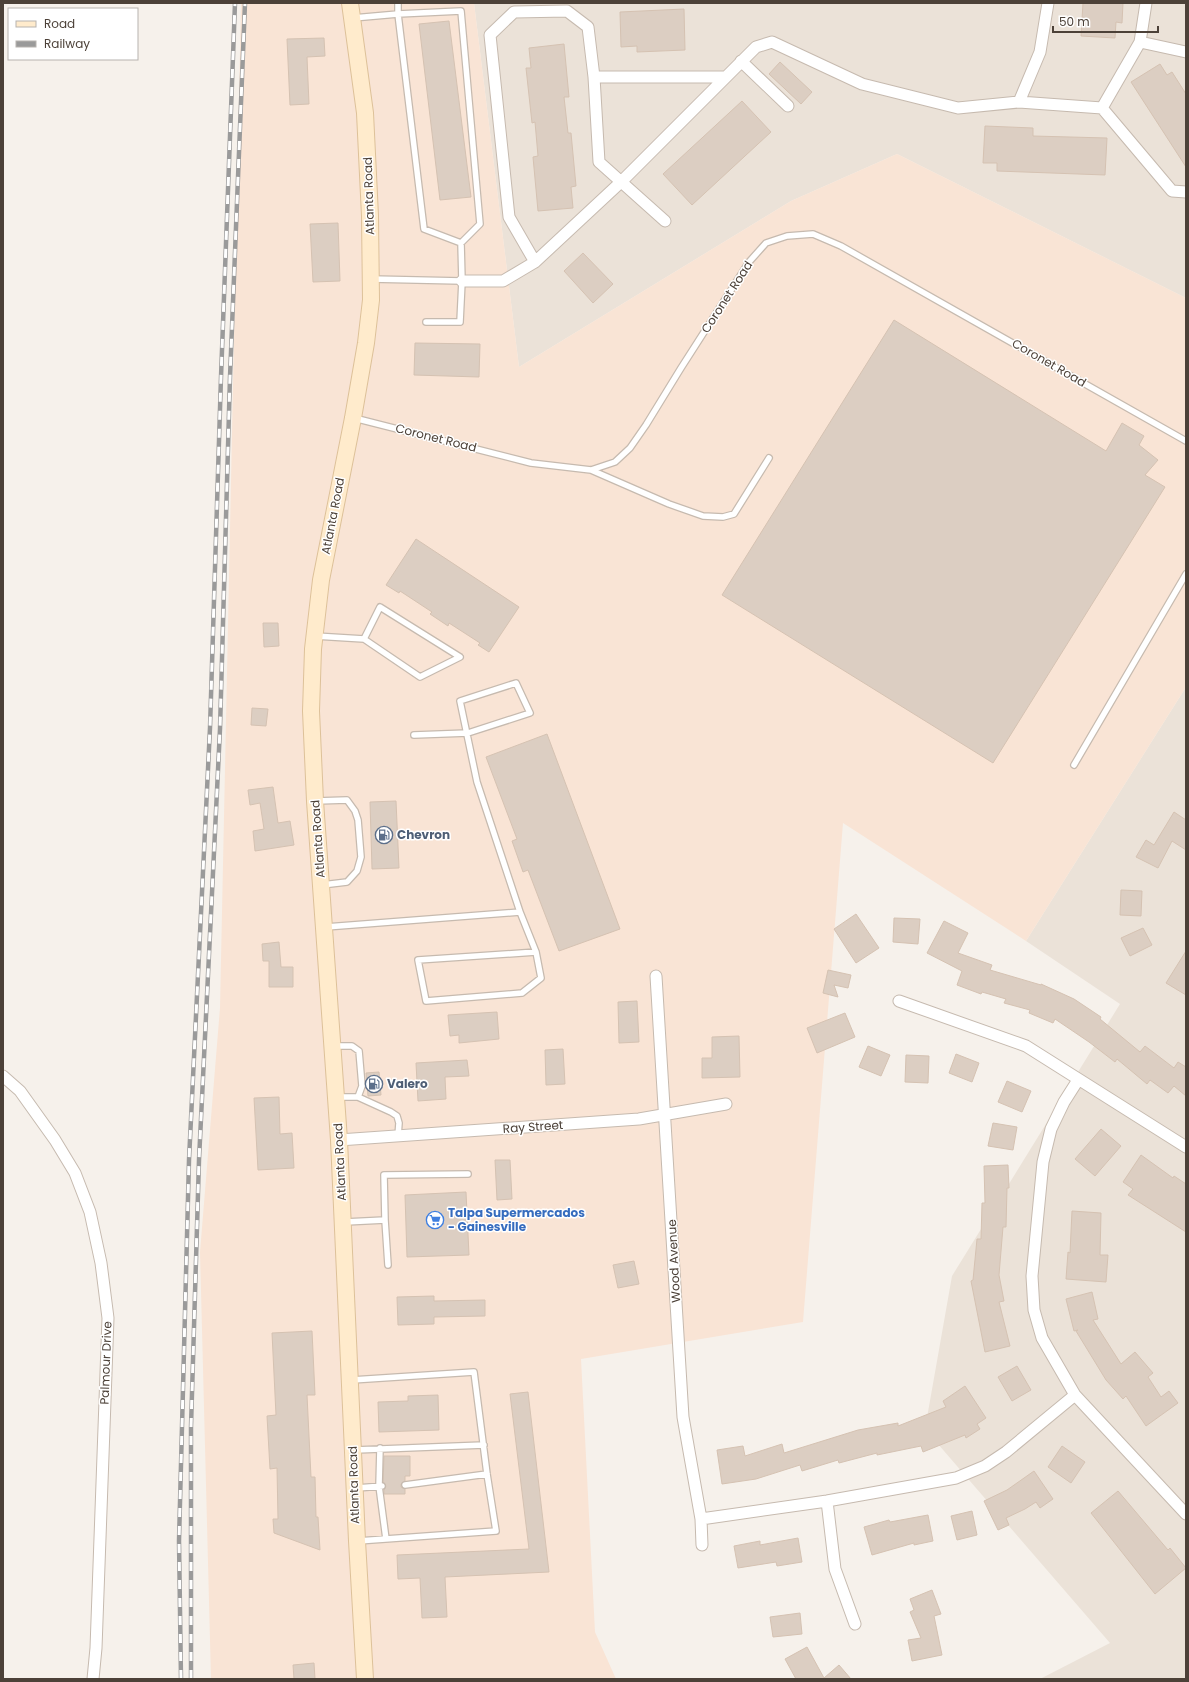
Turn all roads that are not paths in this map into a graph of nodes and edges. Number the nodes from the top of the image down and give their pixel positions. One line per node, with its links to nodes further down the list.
1 (398, 3): 5 (lane)
2 (1048, 3): 11 (street)
3 (1146, 3): 6 (street)
4 (351, 11): 5 (lane); 19 (main road, Atlanta Road)
5 (398, 14): 17 (lane); 17 (lane)
6 (1140, 42): 7 (street); 13 (street)
7 (1186, 52)
8 (742, 62): 10 (street); 11 (street); 12 (street)
9 (594, 77): 10 (street); 14 (street); 18 (street)
10 (726, 77): 14 (street)
11 (1019, 102): 13 (street)
12 (788, 106)
13 (1102, 108): 15 (street)
14 (622, 181): 16 (street); 18 (street)
15 (1186, 192)
16 (665, 222)
17 (461, 242): 20 (lane)
18 (535, 262): 20 (street)
19 (371, 279): 20 (lane); 22 (main road, Atlanta Road)
20 (462, 281): 21 (lane)
21 (426, 322)
22 (353, 418): 25 (lane, Coronet Road); 27 (main road, Atlanta Road)
23 (1186, 441): 25 (lane, Coronet Road)
24 (769, 458): 25 (lane)
25 (591, 470)
26 (1186, 574): 31 (lane)
27 (315, 636): 28 (lane); 32 (main road, Atlanta Road)
28 (364, 639): 28 (lane)
29 (468, 733): 29 (lane); 30 (lane); 34 (lane)
30 (414, 735)
31 (1074, 765)
32 (315, 801): 33 (main road, Atlanta Road); 33 (lane)
33 (321, 885): 35 (main road, Atlanta Road)
34 (520, 912): 35 (lane); 36 (lane)
35 (324, 927): 39 (main road, Atlanta Road)
36 (536, 952): 36 (lane)
37 (656, 976): 45 (street, Wood Avenue)
38 (899, 1001): 41 (street)
39 (332, 1046): 42 (main road, Atlanta Road); 43 (lane)
40 (3, 1076): 69 (street, Palmour Drive)
41 (1078, 1080): 48 (street); 54 (street)
42 (336, 1097): 43 (lane); 47 (main road, Atlanta Road)
43 (358, 1097): 46 (lane)
44 (726, 1104): 45 (street, Ray Street)
45 (666, 1115): 46 (street, Ray Street); 64 (street, Wood Avenue)
46 (398, 1136): 47 (street, Ray Street)
47 (339, 1140): 51 (main road, Atlanta Road)
48 (1186, 1147)
49 (468, 1174): 50 (lane)
50 (385, 1220): 51 (lane); 52 (lane)
51 (343, 1222): 53 (main road, Atlanta Road)
52 (388, 1265)
53 (350, 1380): 55 (lane); 57 (main road, Atlanta Road)
54 (1075, 1395): 62 (street); 63 (street)
55 (484, 1445): 56 (lane); 58 (lane)
56 (380, 1448): 57 (lane); 60 (lane)
57 (353, 1450): 61 (main road, Atlanta Road)
58 (487, 1474): 59 (lane); 65 (lane)
59 (405, 1485)
60 (381, 1486): 61 (lane); 65 (lane)
61 (354, 1488): 66 (main road, Atlanta Road)
62 (827, 1501): 64 (street); 68 (street)
63 (1186, 1514)
64 (701, 1519): 67 (street, Wood Avenue)
65 (386, 1539): 66 (lane)
66 (357, 1541): 70 (main road, Atlanta Road)
67 (702, 1545)
68 (855, 1624)
69 (93, 1679)
70 (365, 1679)

